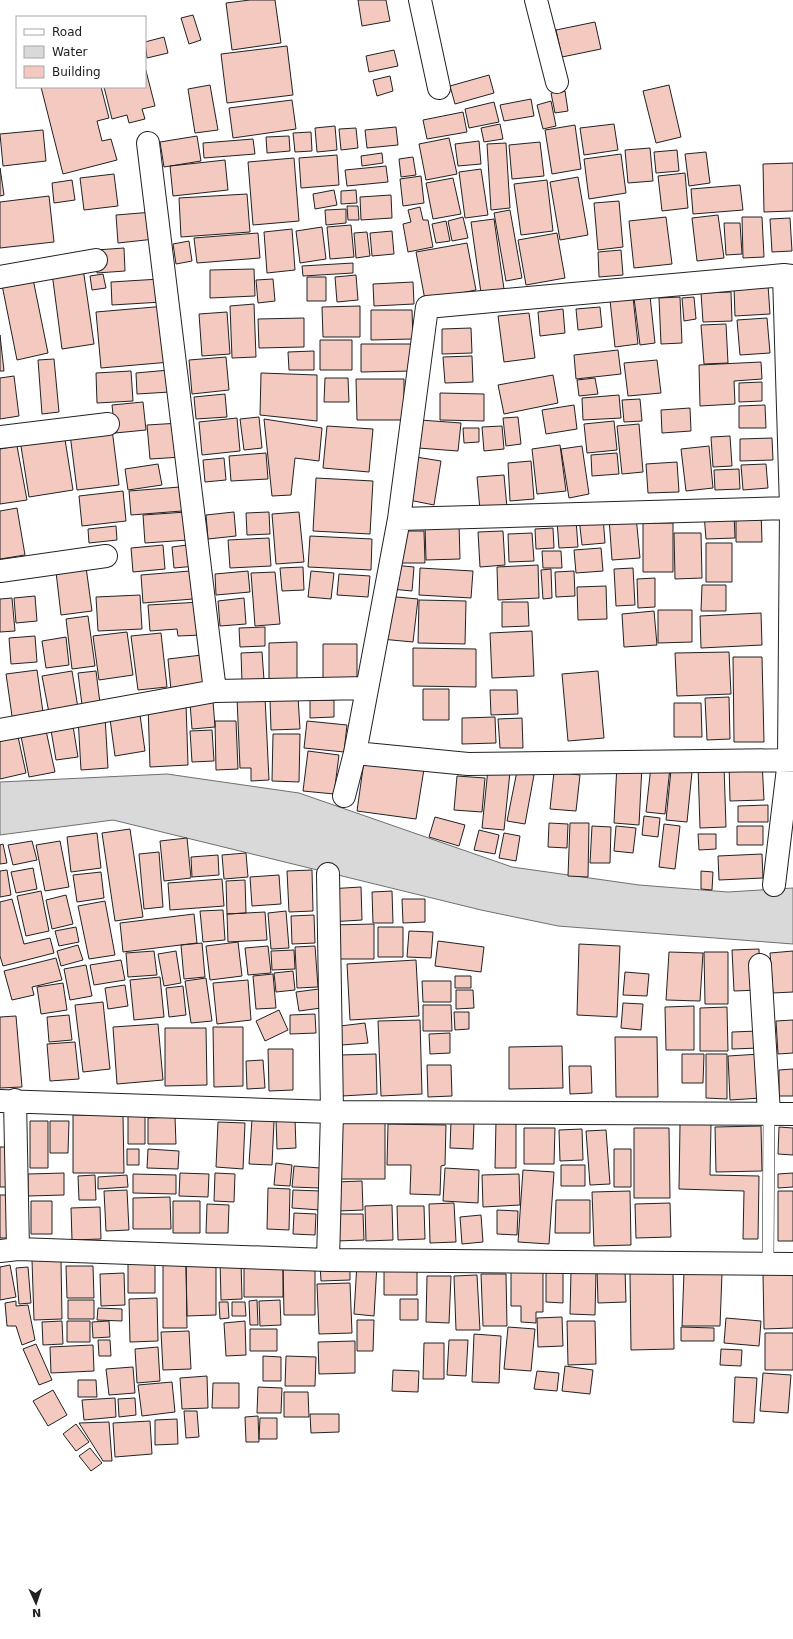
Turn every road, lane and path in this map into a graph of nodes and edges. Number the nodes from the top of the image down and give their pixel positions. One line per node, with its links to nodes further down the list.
1 (420, 0): 4 (street)
2 (536, 0): 3 (street)
3 (557, 82)
4 (439, 88)
5 (148, 143): 16 (street)
6 (96, 260): 8 (street)
7 (789, 275): 11 (street); 12 (street)
8 (0, 277)
9 (108, 424): 10 (street)
10 (0, 437)
11 (791, 508): 12 (street); 19 (street)
12 (399, 519): 15 (street)
13 (106, 556): 14 (street)
14 (0, 571)
15 (367, 688): 16 (street); 18 (street)
16 (215, 691): 17 (street)
17 (0, 730)
18 (355, 753): 19 (street); 20 (street)
19 (791, 760): 22 (street)
20 (344, 796)
21 (328, 874): 25 (street)
22 (774, 885)
23 (760, 965): 26 (street)
24 (7, 1101): 25 (street); 28 (street)
25 (332, 1112): 26 (street); 29 (street)
26 (769, 1113): 27 (street); 30 (lane)
27 (793, 1114)
28 (9, 1250): 29 (street)
29 (328, 1260): 30 (street)
30 (768, 1264): 31 (street)
31 (793, 1264)

